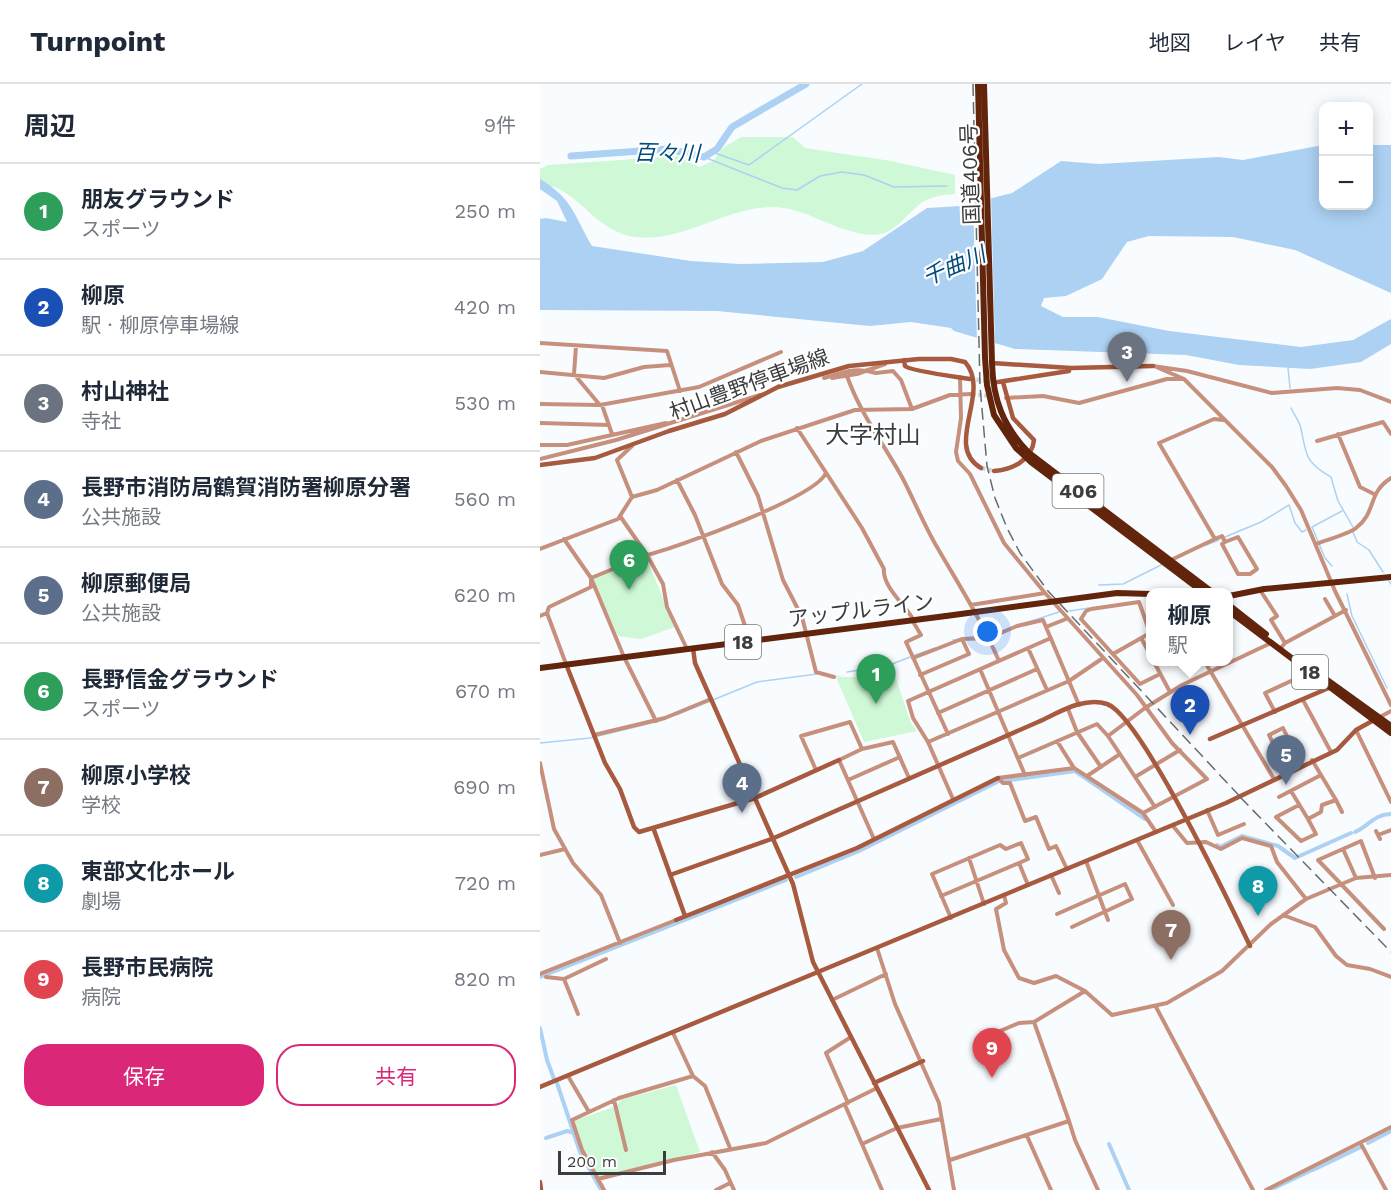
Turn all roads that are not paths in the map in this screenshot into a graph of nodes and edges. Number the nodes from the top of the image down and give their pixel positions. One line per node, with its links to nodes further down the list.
1 (978, 84): 8 (highway, 国道406号 / 406)
2 (984, 84): 8 (highway, 国道406号 / 406)
3 (540, 344): 4 (street)
4 (576, 346): 9 (street); 14 (street)
5 (781, 352): 21 (street)
6 (890, 360): 7 (street, 村山豊野停車場線); 12 (street); 17 (street, 村山豊野停車場線)
7 (904, 360): 16 (street); 46 (street, 村山豊野停車場線)
8 (989, 360): 11 (street); 43 (highway, 国道406号 / 406)
9 (670, 365): 14 (street); 21 (street)
10 (1153, 366): 11 (street); 20 (street); 26 (street)
11 (1071, 368): 25 (street)
12 (870, 369): 15 (street); 18 (street); 30 (street)
13 (540, 372): 14 (street)
14 (576, 376): 28 (street)
15 (847, 376): 18 (street); 29 (street)
16 (960, 377): 19 (street); 22 (street)
17 (806, 378): 18 (street); 24 (street, 村山豊野停車場線)
18 (824, 378)
19 (970, 379)
20 (1184, 379): 25 (street); 31 (street)
21 (680, 391): 28 (street)
22 (960, 393): 23 (street); 30 (street); 71 (street)
23 (971, 394)
24 (761, 395): 33 (street); 41 (street, 村山豊野停車場線)
25 (1004, 397): 43 (street)
26 (1391, 402)
27 (540, 404): 28 (street)
28 (601, 405): 34 (street)
29 (863, 409): 30 (street); 35 (street); 75 (street)
30 (912, 410)
31 (1223, 420): 57 (street); 59 (street)
32 (540, 423): 34 (street)
33 (667, 424): 36 (street); 44 (street)
34 (609, 425): 36 (street)
35 (797, 428): 42 (street); 48 (street)
36 (612, 434): 40 (street)
37 (1338, 434): 38 (street); 39 (street); 51 (street)
38 (1391, 434)
39 (1317, 441)
40 (540, 445)
41 (633, 445): 45 (street, 村山豊野停車場線); 52 (street)
42 (736, 452): 50 (street); 53 (street)
43 (1028, 455): 47 (street); 62 (highway, 国道406号 / 406)
44 (540, 459)
45 (540, 465)
46 (981, 468)
47 (994, 471)
48 (826, 472): 53 (street); 83 (street)
49 (1391, 478): 51 (street)
50 (677, 480): 52 (street); 55 (street)
51 (1374, 494): 59 (street)
52 (632, 497): 54 (street)
53 (763, 511): 55 (street); 86 (street)
54 (620, 516): 56 (street); 61 (street)
55 (702, 535): 61 (street); 92 (street)
56 (564, 539): 60 (street); 64 (street)
57 (1215, 539): 58 (street); 62 (street)
58 (1225, 542): 58 (street)
59 (1315, 544): 65 (street)
60 (540, 549)
61 (647, 555): 64 (street); 96 (street)
62 (1168, 563): 66 (highway, 国道406号 / 406); 69 (highway, 国道406号 / 406)
63 (1391, 576): 65 (highway)
64 (591, 578): 78 (street); 99 (street)
65 (1332, 583): 70 (highway); 77 (street)
66 (1191, 584): 67 (highway); 68 (highway, 国道406号 / 406)
67 (1192, 588)
68 (1197, 588)
69 (1206, 588)
70 (1259, 590): 73 (highway); 94 (street)
71 (1045, 593): 75 (street); 82 (street)
72 (1146, 594): 83 (highway, アップルライン / 18, bridge)
73 (1233, 595)
74 (1325, 599): 80 (street)
75 (971, 605): 88 (street)
76 (1233, 608): 94 (highway, 18)
77 (1346, 610): 80 (street); 125 (street)
78 (547, 613): 79 (street); 104 (street)
79 (540, 616)
80 (1335, 616): 94 (street)
81 (1233, 617): 93 (highway, 18)
82 (1066, 619): 85 (street); 101 (street)
83 (913, 620): 86 (highway, アップルライン / 18); 100 (street)
84 (1146, 622): 98 (street)
85 (1046, 627): 88 (street); 89 (street)
86 (806, 633): 92 (highway, アップルライン / 18); 115 (street)
87 (1146, 635): 90 (street)
88 (989, 638): 91 (street); 102 (street)
89 (1051, 638): 97 (street); 116 (street)
90 (1141, 638): 95 (street); 98 (street)
91 (962, 639): 100 (street); 114 (street)
92 (750, 641): 96 (highway, アップルライン / 18)
93 (1271, 643): 94 (highway, 18); 103 (street)
94 (1282, 646): 109 (highway, 18)
95 (1146, 647)
96 (690, 648): 99 (highway, アップルライン / 18); 122 (street)
97 (1028, 648): 102 (street); 111 (street)
98 (1113, 654): 113 (street)
99 (624, 657): 104 (highway, アップルライン / 18); 133 (street)
100 (913, 658): 114 (street)
101 (1103, 658): 116 (street); 126 (street)
102 (999, 661): 110 (street)
103 (1233, 661)
104 (566, 664): 108 (highway, アップルライン / 18); 141 (street)
105 (1156, 666): 113 (street)
106 (1207, 666): 112 (street)
107 (1223, 666): 112 (street)
108 (540, 668)
109 (1308, 668): 117 (highway, 18); 131 (street)
110 (980, 669): 118 (street); 120 (street)
111 (1037, 669): 118 (street); 119 (street)
112 (1211, 672): 121 (street); 135 (street)
113 (1160, 674): 121 (street)
114 (920, 675): 120 (street)
115 (834, 677)
116 (1069, 681): 119 (street); 124 (street)
117 (1332, 686): 123 (street); 132 (highway, 18)
118 (988, 690): 129 (street); 130 (street)
119 (1047, 690): 129 (street)
120 (928, 692): 130 (street); 146 (street)
121 (1170, 692): 126 (street)
122 (711, 699): 133 (street); 177 (street)
123 (1303, 700): 131 (street); 149 (street)
124 (1079, 705): 127 (street); 134 (street)
125 (1391, 705)
126 (1144, 708): 134 (street); 148 (street)
127 (1068, 709): 138 (street); 142 (street)
128 (1391, 711): 132 (street)
129 (998, 712): 140 (street); 142 (street)
130 (938, 713): 140 (street)
131 (1275, 713): 135 (street)
132 (1376, 719): 136 (highway, 18); 137 (street); 139 (highway, 18)
133 (656, 721): 141 (street)
134 (1128, 722): 143 (street); 156 (street)
135 (1243, 726): 144 (street); 169 (street)
136 (1391, 726)
137 (1356, 730): 149 (street); 174 (street)
138 (1077, 732): 143 (street); 145 (street); 159 (street)
139 (1391, 733)
140 (948, 734): 146 (street)
141 (594, 735): 191 (street)
142 (1008, 735): 152 (street); 158 (street)
143 (1108, 736): 150 (street)
144 (1210, 739)
145 (1057, 741): 152 (street); 160 (street)
146 (928, 742): 158 (street)
147 (862, 749): 151 (street); 153 (street); 161 (street)
148 (1180, 750): 156 (street); 175 (street)
149 (1331, 752): 154 (street)
150 (1120, 754): 159 (street); 166 (street)
151 (900, 757): 167 (street); 170 (street)
152 (1018, 758): 163 (street)
153 (839, 760): 161 (street); 170 (street)
154 (1311, 760): 157 (street); 164 (street)
155 (540, 763): 171 (street)
156 (1155, 765): 166 (street); 175 (street)
157 (1301, 765): 162 (street); 162 (street)
158 (938, 766): 167 (street); 178 (street)
159 (1101, 767): 165 (street)
160 (1074, 768): 163 (street); 165 (street)
161 (816, 770): 177 (street)
162 (1287, 772): 169 (street)
163 (1025, 775): 168 (street)
164 (1321, 775): 173 (street); 179 (street)
165 (1087, 776): 186 (street)
166 (1135, 777): 183 (street)
167 (909, 778): 180 (street)
168 (998, 778): 178 (street); 205 (street)
169 (1274, 778): 184 (street)
170 (848, 780): 180 (street)
171 (546, 788): 172 (street); 199 (street)
172 (540, 790)
173 (1291, 791): 176 (street); 182 (street)
174 (1389, 792): 181 (street)
175 (1174, 797): 183 (street); 187 (street)
176 (1279, 797)
177 (755, 798): 191 (street); 195 (street)
178 (953, 799): 196 (street)
179 (1336, 800): 185 (street); 188 (street)
180 (858, 801): 195 (street); 196 (street)
181 (1391, 802)
182 (1299, 805): 188 (street); 188 (street)
183 (1155, 807): 186 (street)
184 (1207, 810): 187 (street); 189 (street)
185 (1342, 812)
186 (1143, 813): 193 (street)
187 (1186, 819): 190 (street); 198 (street)
188 (1308, 819)
189 (1244, 824)
190 (1173, 826): 193 (street); 198 (street)
191 (654, 830): 206 (street)
192 (1391, 830): 194 (street)
193 (1156, 832): 197 (street)
194 (1378, 835)
195 (774, 838): 206 (street); 207 (street)
196 (874, 839): 207 (street)
197 (1137, 840): 203 (street); 221 (street)
198 (1199, 843): 219 (street); 232 (street)
199 (565, 849): 201 (street); 231 (street)
200 (1343, 849): 210 (street); 211 (street); 213 (street)
201 (540, 855)
202 (969, 858): 204 (street); 212 (street); 216 (street)
203 (1086, 861): 205 (street); 218 (street)
204 (1019, 863): 212 (street); 214 (street)
205 (1067, 869): 208 (street)
206 (670, 874): 225 (street)
207 (789, 875): 225 (street); 235 (street)
208 (1051, 875): 214 (street); 215 (street)
209 (1391, 875): 211 (street)
210 (1356, 878): 211 (street); 213 (street)
211 (1374, 878)
212 (977, 880): 216 (street); 220 (street)
213 (1342, 884): 219 (street); 230 (street)
214 (1028, 885): 217 (street)
215 (1059, 893)
216 (941, 896): 226 (street)
217 (1004, 896): 220 (street); 241 (street)
218 (1099, 896): 222 (street); 222 (street); 223 (street)
219 (1306, 899): 224 (street)
220 (984, 904): 226 (street)
221 (1173, 905)
222 (1105, 912): 228 (street); 229 (street)
223 (1057, 914)
224 (1283, 915): 232 (street); 239 (street)
225 (685, 916): 227 (street)
226 (951, 918): 233 (street)
227 (676, 920): 231 (street)
228 (1108, 920)
229 (1072, 927)
230 (1384, 929)
231 (620, 943): 236 (street)
232 (1250, 946): 243 (street)
233 (877, 948): 235 (street); 237 (street)
234 (606, 959): 240 (street)
235 (818, 972): 242 (street); 246 (street)
236 (540, 974)
237 (886, 974): 242 (street); 249 (street)
238 (546, 977): 240 (street)
239 (1391, 977)
240 (564, 979): 244 (street)
241 (1085, 991): 243 (street); 245 (street)
242 (832, 1000): 247 (street)
243 (1156, 1006): 280 (street)
244 (578, 1014)
245 (1034, 1022): 248 (street); 258 (street)
246 (673, 1033): 250 (street); 251 (street)
247 (851, 1037): 252 (street); 255 (street)
248 (982, 1054)
249 (923, 1061): 252 (street); 257 (street)
250 (568, 1076): 253 (street); 256 (street)
251 (693, 1076): 254 (street); 264 (street)
252 (876, 1085): 255 (street); 260 (street)
253 (540, 1087)
254 (614, 1100): 256 (street); 265 (street)
255 (846, 1104): 262 (street); 264 (street)
256 (589, 1112): 268 (street)
257 (941, 1119): 260 (street); 267 (street)
258 (1069, 1121): 261 (street); 279 (street)
259 (1391, 1127): 263 (street)
260 (897, 1128): 262 (street); 276 (street)
261 (1028, 1136): 267 (street); 278 (street)
262 (862, 1144): 275 (street)
263 (1360, 1144): 281 (street); 282 (street)
264 (730, 1148): 266 (street)
265 (626, 1150)
266 (712, 1152): 268 (street); 270 (street)
267 (950, 1160): 277 (street)
268 (598, 1179): 272 (street)
269 (540, 1182): 271 (street)
270 (730, 1183): 273 (street); 274 (street)
271 (541, 1190)
272 (604, 1190)
273 (716, 1190)
274 (734, 1190)
275 (882, 1190)
276 (929, 1190)
277 (954, 1190)
278 (1051, 1190)
279 (1098, 1190)
280 (1253, 1190)
281 (1266, 1190)
282 (1386, 1190)

